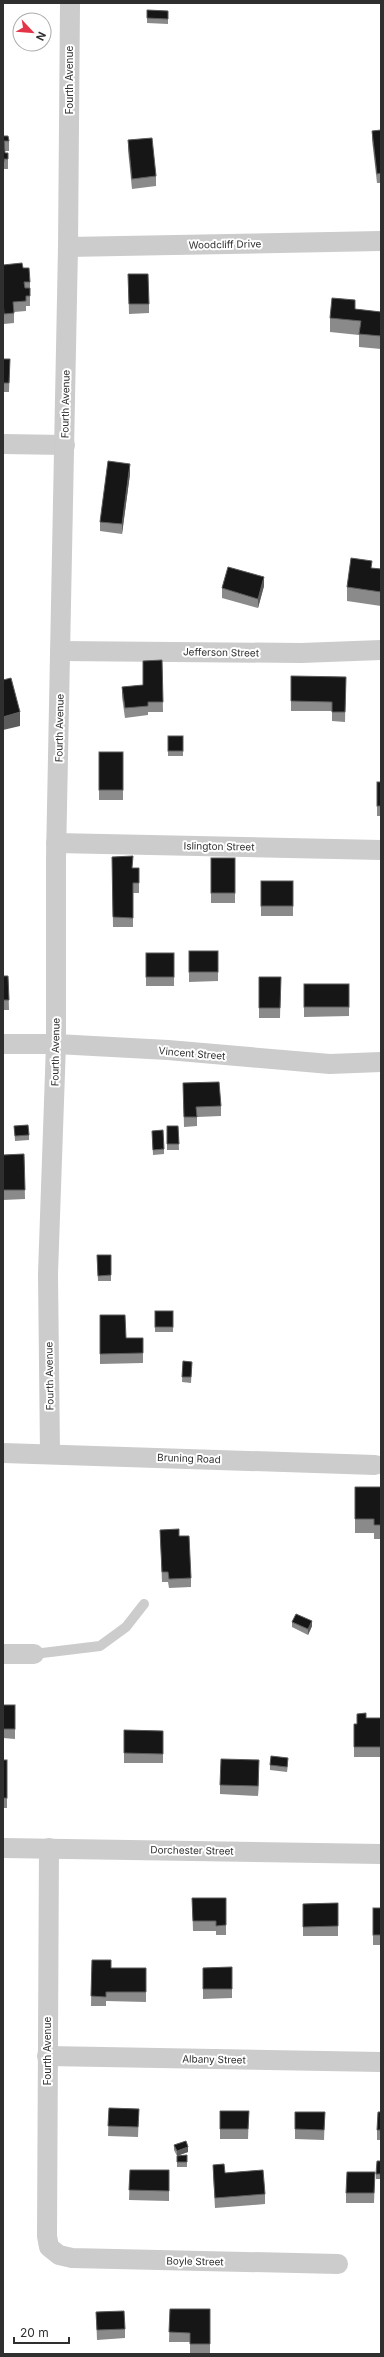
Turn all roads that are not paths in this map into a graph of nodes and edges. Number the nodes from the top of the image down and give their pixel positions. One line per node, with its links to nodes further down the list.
1 (70, 3): 3 (street, Fourth Avenue)
2 (381, 241): 3 (street, Woodcliff Drive)
3 (68, 247): 5 (street, Fourth Avenue)
4 (3, 444): 5 (street)
5 (65, 445): 7 (street, Fourth Avenue)
6 (381, 650): 7 (street, Jefferson Street)
7 (60, 651): 8 (street, Fourth Avenue)
8 (56, 842): 9 (street, Islington Street); 11 (street, Fourth Avenue)
9 (381, 850)
10 (3, 1044): 11 (street, Vincent Street)
11 (56, 1044): 12 (street, Vincent Street); 14 (street, Fourth Avenue)
12 (381, 1062)
13 (3, 1453): 14 (street, Bruning Road)
14 (50, 1453): 15 (street, Bruning Road)
15 (375, 1465)
16 (144, 1604): 18 (lane)
17 (3, 1654): 18 (street)
18 (34, 1654)
19 (3, 1848): 20 (street, Dorchester Street)
20 (49, 1848): 21 (street, Dorchester Street); 22 (street, Fourth Avenue)
21 (381, 1854)
22 (47, 2056): 23 (street, Albany Street); 24 (street, Fourth Avenue)
23 (381, 2062)
24 (53, 2252): 25 (street, Boyle Street)
25 (338, 2264)

